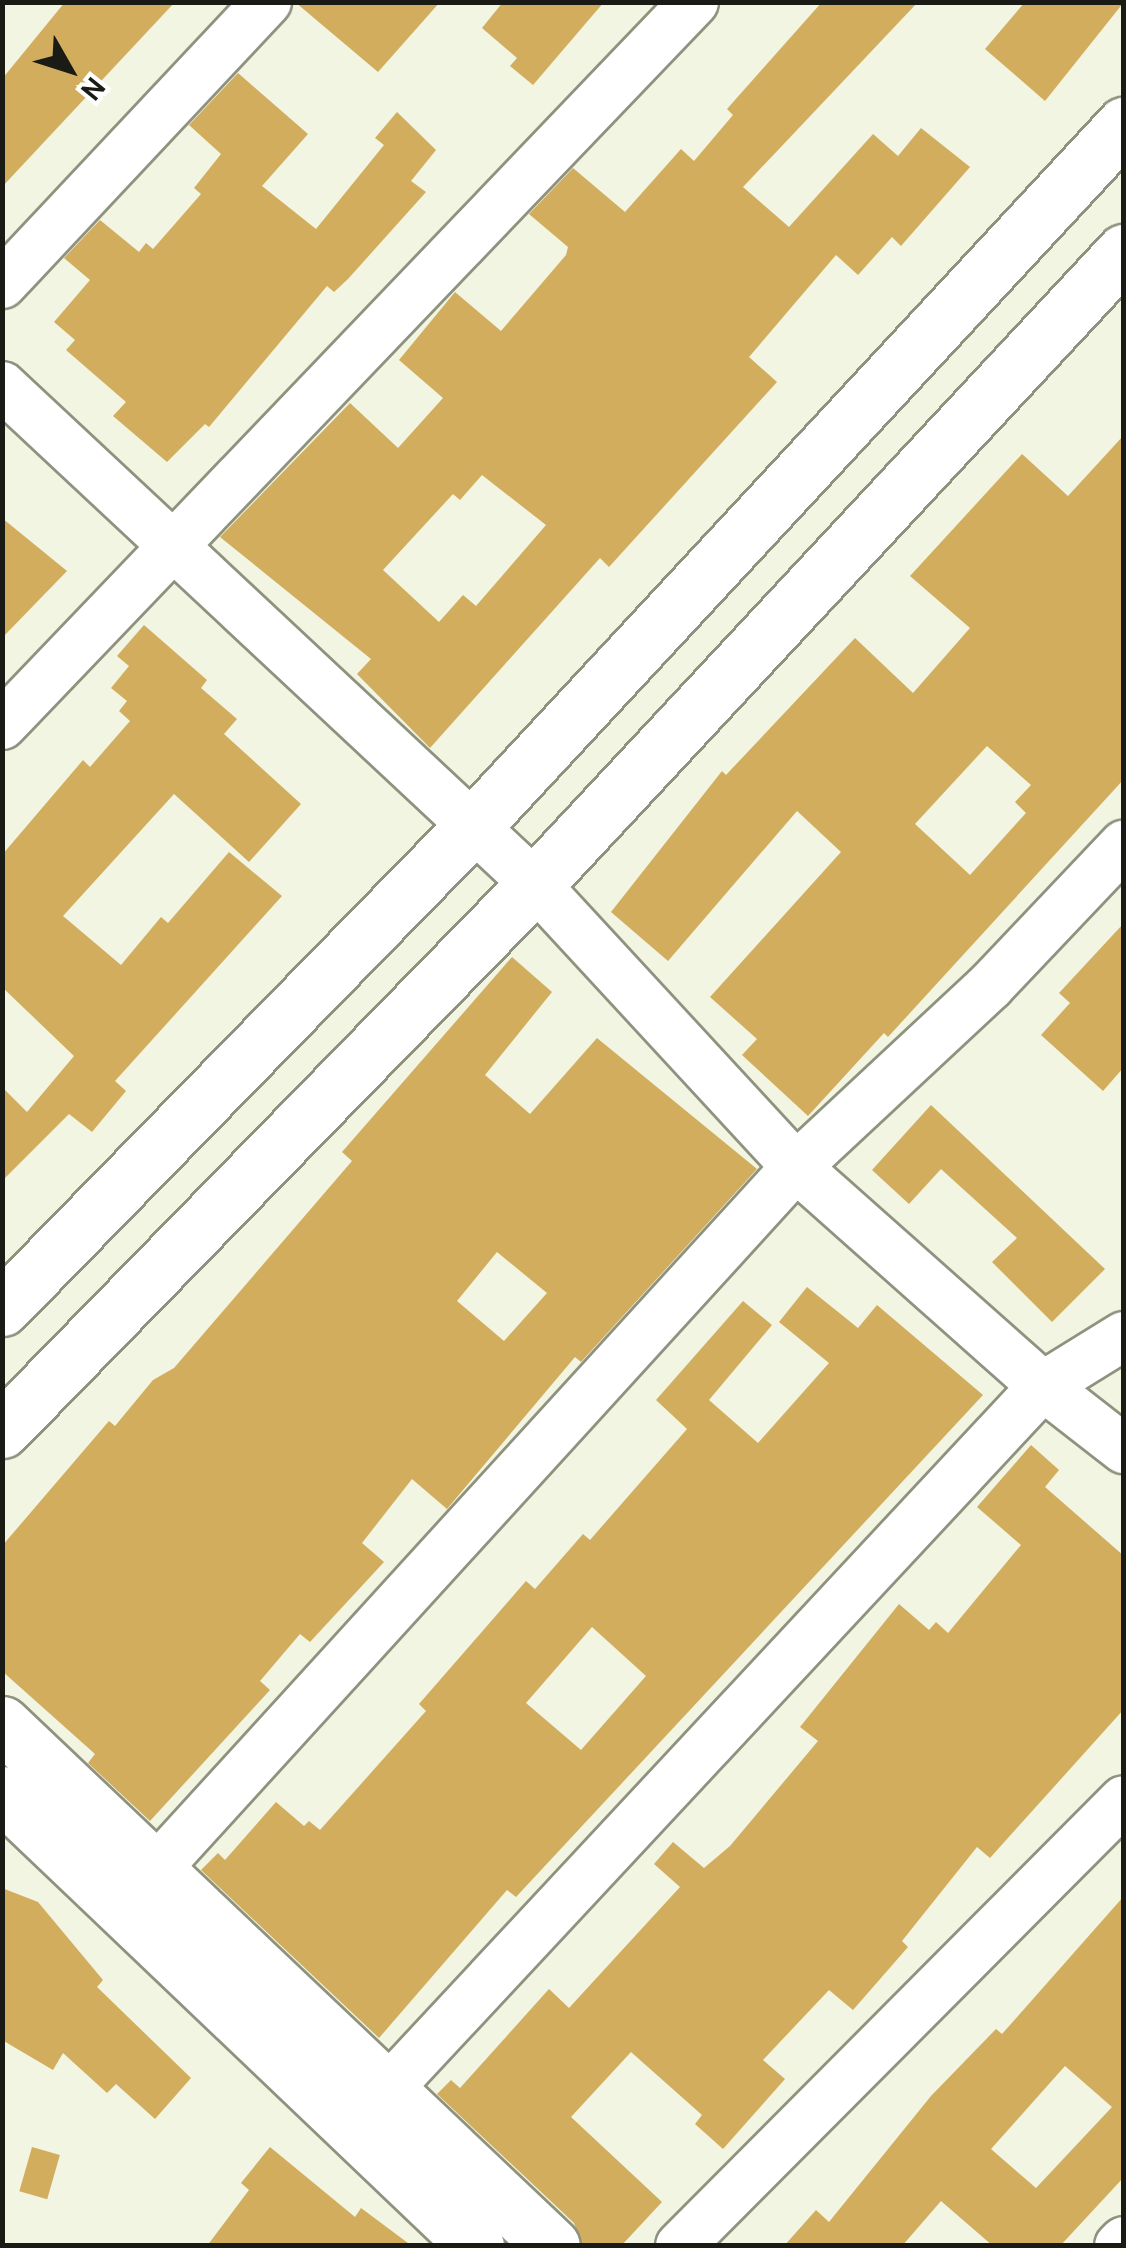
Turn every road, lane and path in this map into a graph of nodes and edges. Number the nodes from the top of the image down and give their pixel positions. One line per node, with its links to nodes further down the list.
1 (267, 2): 5 (street)
2 (694, 2): 7 (street)
3 (1124, 126): 9 (main road)
4 (1124, 252): 11 (main road)
5 (2, 284)
6 (2, 386): 7 (street)
7 (177, 550): 8 (street); 9 (street)
8 (2, 725)
9 (472, 826): 11 (street); 13 (main road)
10 (1124, 845): 12 (street)
11 (534, 884): 12 (street); 16 (main road)
12 (796, 1167): 15 (street); 21 (street)
13 (2, 1308)
14 (1124, 1336): 15 (street)
15 (1042, 1386): 17 (street); 22 (street)
16 (2, 1430)
17 (1124, 1449)
18 (2, 1724): 21 (main road)
19 (2, 1794): 23 (main road)
20 (1124, 1800): 25 (street)
21 (156, 1869): 22 (main road)
22 (386, 2090): 24 (main road)
23 (476, 2246)
24 (552, 2246)
25 (680, 2246)

